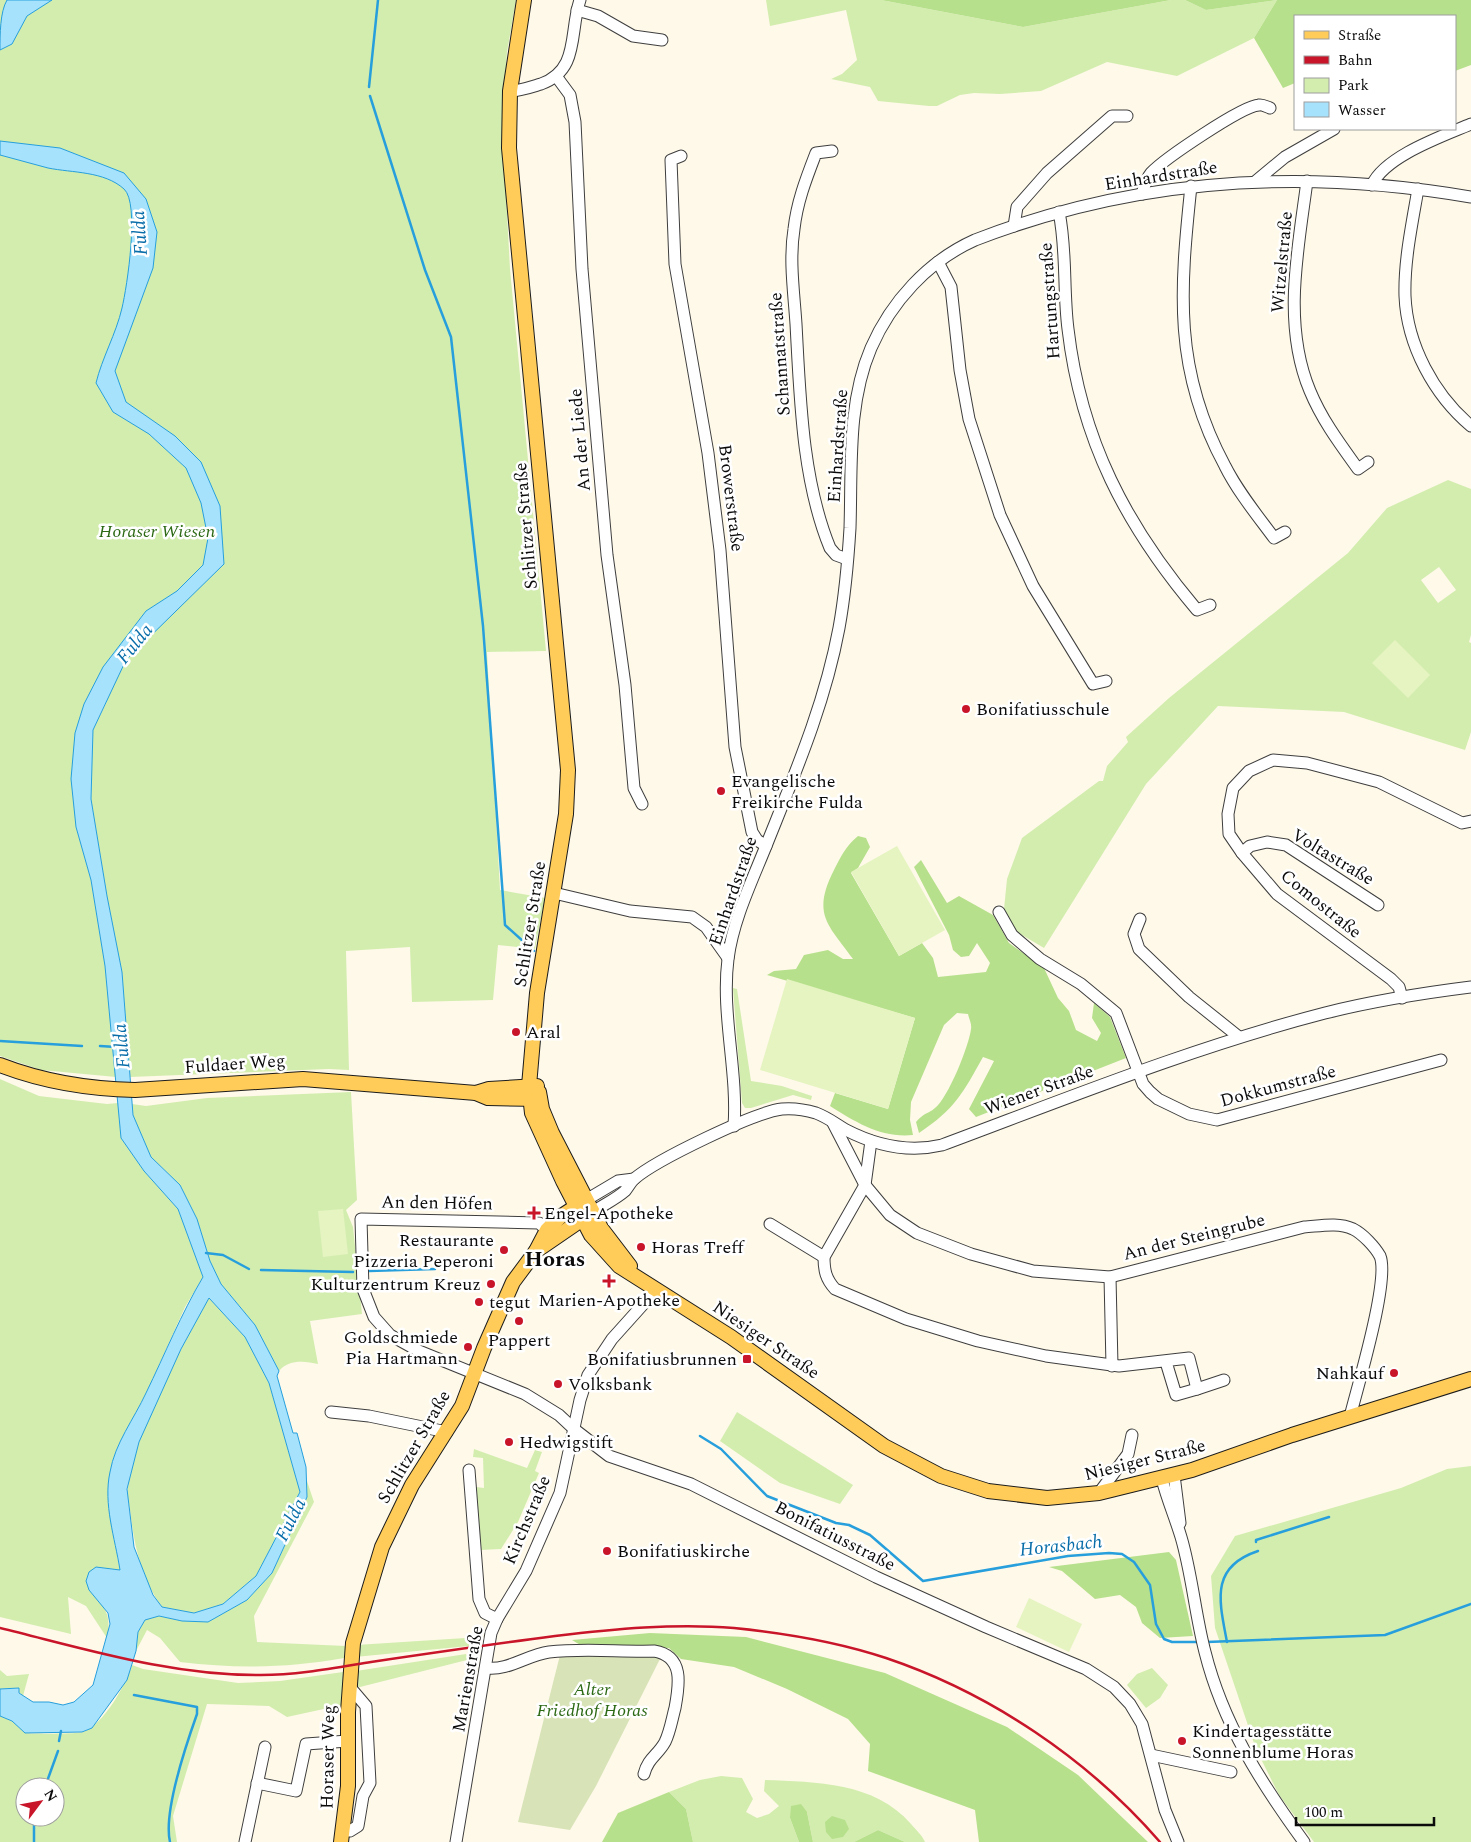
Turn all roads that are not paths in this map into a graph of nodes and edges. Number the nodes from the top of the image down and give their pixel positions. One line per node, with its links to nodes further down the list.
1 (524, 0): 5 (main road, Schlitzer Straße)
2 (578, 5): 3 (street); 4 (street)
3 (662, 40)
4 (556, 76): 5 (street); 28 (street, An der Liede)
5 (510, 91): 32 (main road, Schlitzer Straße)
6 (1270, 108): 17 (street)
7 (1127, 116): 20 (street)
8 (1471, 124): 14 (street)
9 (1332, 130): 13 (street)
10 (832, 151): 25 (street, Schannatstraße)
11 (682, 156): 30 (street, Browerstraße)
12 (1307, 180): 13 (street, Einhardstraße); 14 (street, Einhardstraße); 23 (street, Witzelstraße)
13 (1256, 181): 15 (street, Einhardstraße)
14 (1372, 185): 16 (street, Einhardstraße)
15 (1191, 186): 17 (street, Einhardstraße); 24 (street)
16 (1418, 190): 18 (street, Einhardstraße); 22 (street)
17 (1142, 194): 19 (street, Einhardstraße)
18 (1471, 197)
19 (1059, 212): 20 (street, Einhardstraße); 26 (street, Hartungstraße)
20 (1014, 226): 21 (street, Einhardstraße)
21 (938, 262): 25 (street, Einhardstraße); 27 (street)
22 (1471, 426)
23 (1368, 462)
24 (1285, 532)
25 (847, 559): 30 (street, Einhardstraße)
26 (1210, 605)
27 (1106, 681)
28 (642, 804)
29 (1471, 821): 31 (street, Comostraße)
30 (766, 846): 36 (street, Einhardstraße)
31 (1242, 854): 33 (street, Voltastraße); 38 (street, Comostraße)
32 (554, 893): 36 (street); 43 (main road, Schlitzer Straße)
33 (1378, 905)
34 (999, 912): 42 (street, Dokkumstraße)
35 (1140, 919): 39 (street)
36 (728, 958): 45 (street, Einhardstraße)
37 (1471, 987): 38 (street, Wiener Straße)
38 (1402, 998): 39 (street, Wiener Straße)
39 (1239, 1037): 42 (street, Wiener Straße)
40 (1441, 1060): 42 (street, Dokkumstraße)
41 (0, 1065): 43 (main road, Fuldaer Weg)
42 (1139, 1072): 46 (street, Wiener Straße)
43 (534, 1093): 48 (main road, Schlitzer Straße)
44 (832, 1121): 45 (street, Wiener Straße); 46 (street, Wiener Straße); 47 (street, An der Steingrube)
45 (734, 1126): 48 (street, Wiener Straße)
46 (871, 1141): 47 (street)
47 (866, 1185): 52 (street); 53 (street, An der Steingrube)
48 (584, 1209): 50 (main road, Schlitzer Straße); 51 (main road, Schlitzer Straße); 54 (main road, Niesiger Straße)
49 (770, 1224): 52 (street)
50 (547, 1230): 51 (main road, Schlitzer Straße); 57 (street, An den Höfen)
51 (536, 1251): 57 (main road, Schlitzer Straße)
52 (824, 1257): 56 (street)
53 (1110, 1277): 56 (street); 62 (street, An der Steingrube)
54 (656, 1290): 63 (street, Kirchstraße); 68 (main road, Niesiger Straße)
55 (1166, 1362): 56 (street); 60 (street); 60 (street)
56 (1112, 1366)
57 (475, 1373): 63 (street, Bonifatiusstraße); 64 (main road, Schlitzer Straße)
58 (1471, 1379): 62 (main road, Niesiger Straße)
59 (1224, 1380): 60 (street)
60 (1197, 1389)
61 (331, 1412): 64 (street)
62 (1350, 1417): 67 (main road, Niesiger Straße)
63 (574, 1429): 69 (street, Kirchstraße); 74 (street, Bonifatiusstraße)
64 (447, 1432): 71 (main road, Schlitzer Straße)
65 (1132, 1435): 68 (street)
66 (469, 1470): 69 (street, Marienstraße)
67 (1168, 1477): 68 (main road, Niesiger Straße); 82 (street)
68 (1099, 1493)
69 (497, 1618): 70 (street, Marienstraße)
70 (486, 1668): 76 (street); 80 (street, Marienstraße)
71 (350, 1679): 72 (main road, Horaser Weg); 78 (street, Horaser Weg)
72 (348, 1741): 77 (street); 78 (main road, Horaser Weg)
73 (265, 1746): 77 (street)
74 (1151, 1756): 75 (street); 81 (street, Bonifatiusstraße)
75 (1231, 1772)
76 (644, 1774)
77 (257, 1783): 79 (street)
78 (342, 1836)
79 (245, 1842)
80 (456, 1842)
81 (1178, 1842)
82 (1304, 1842)

